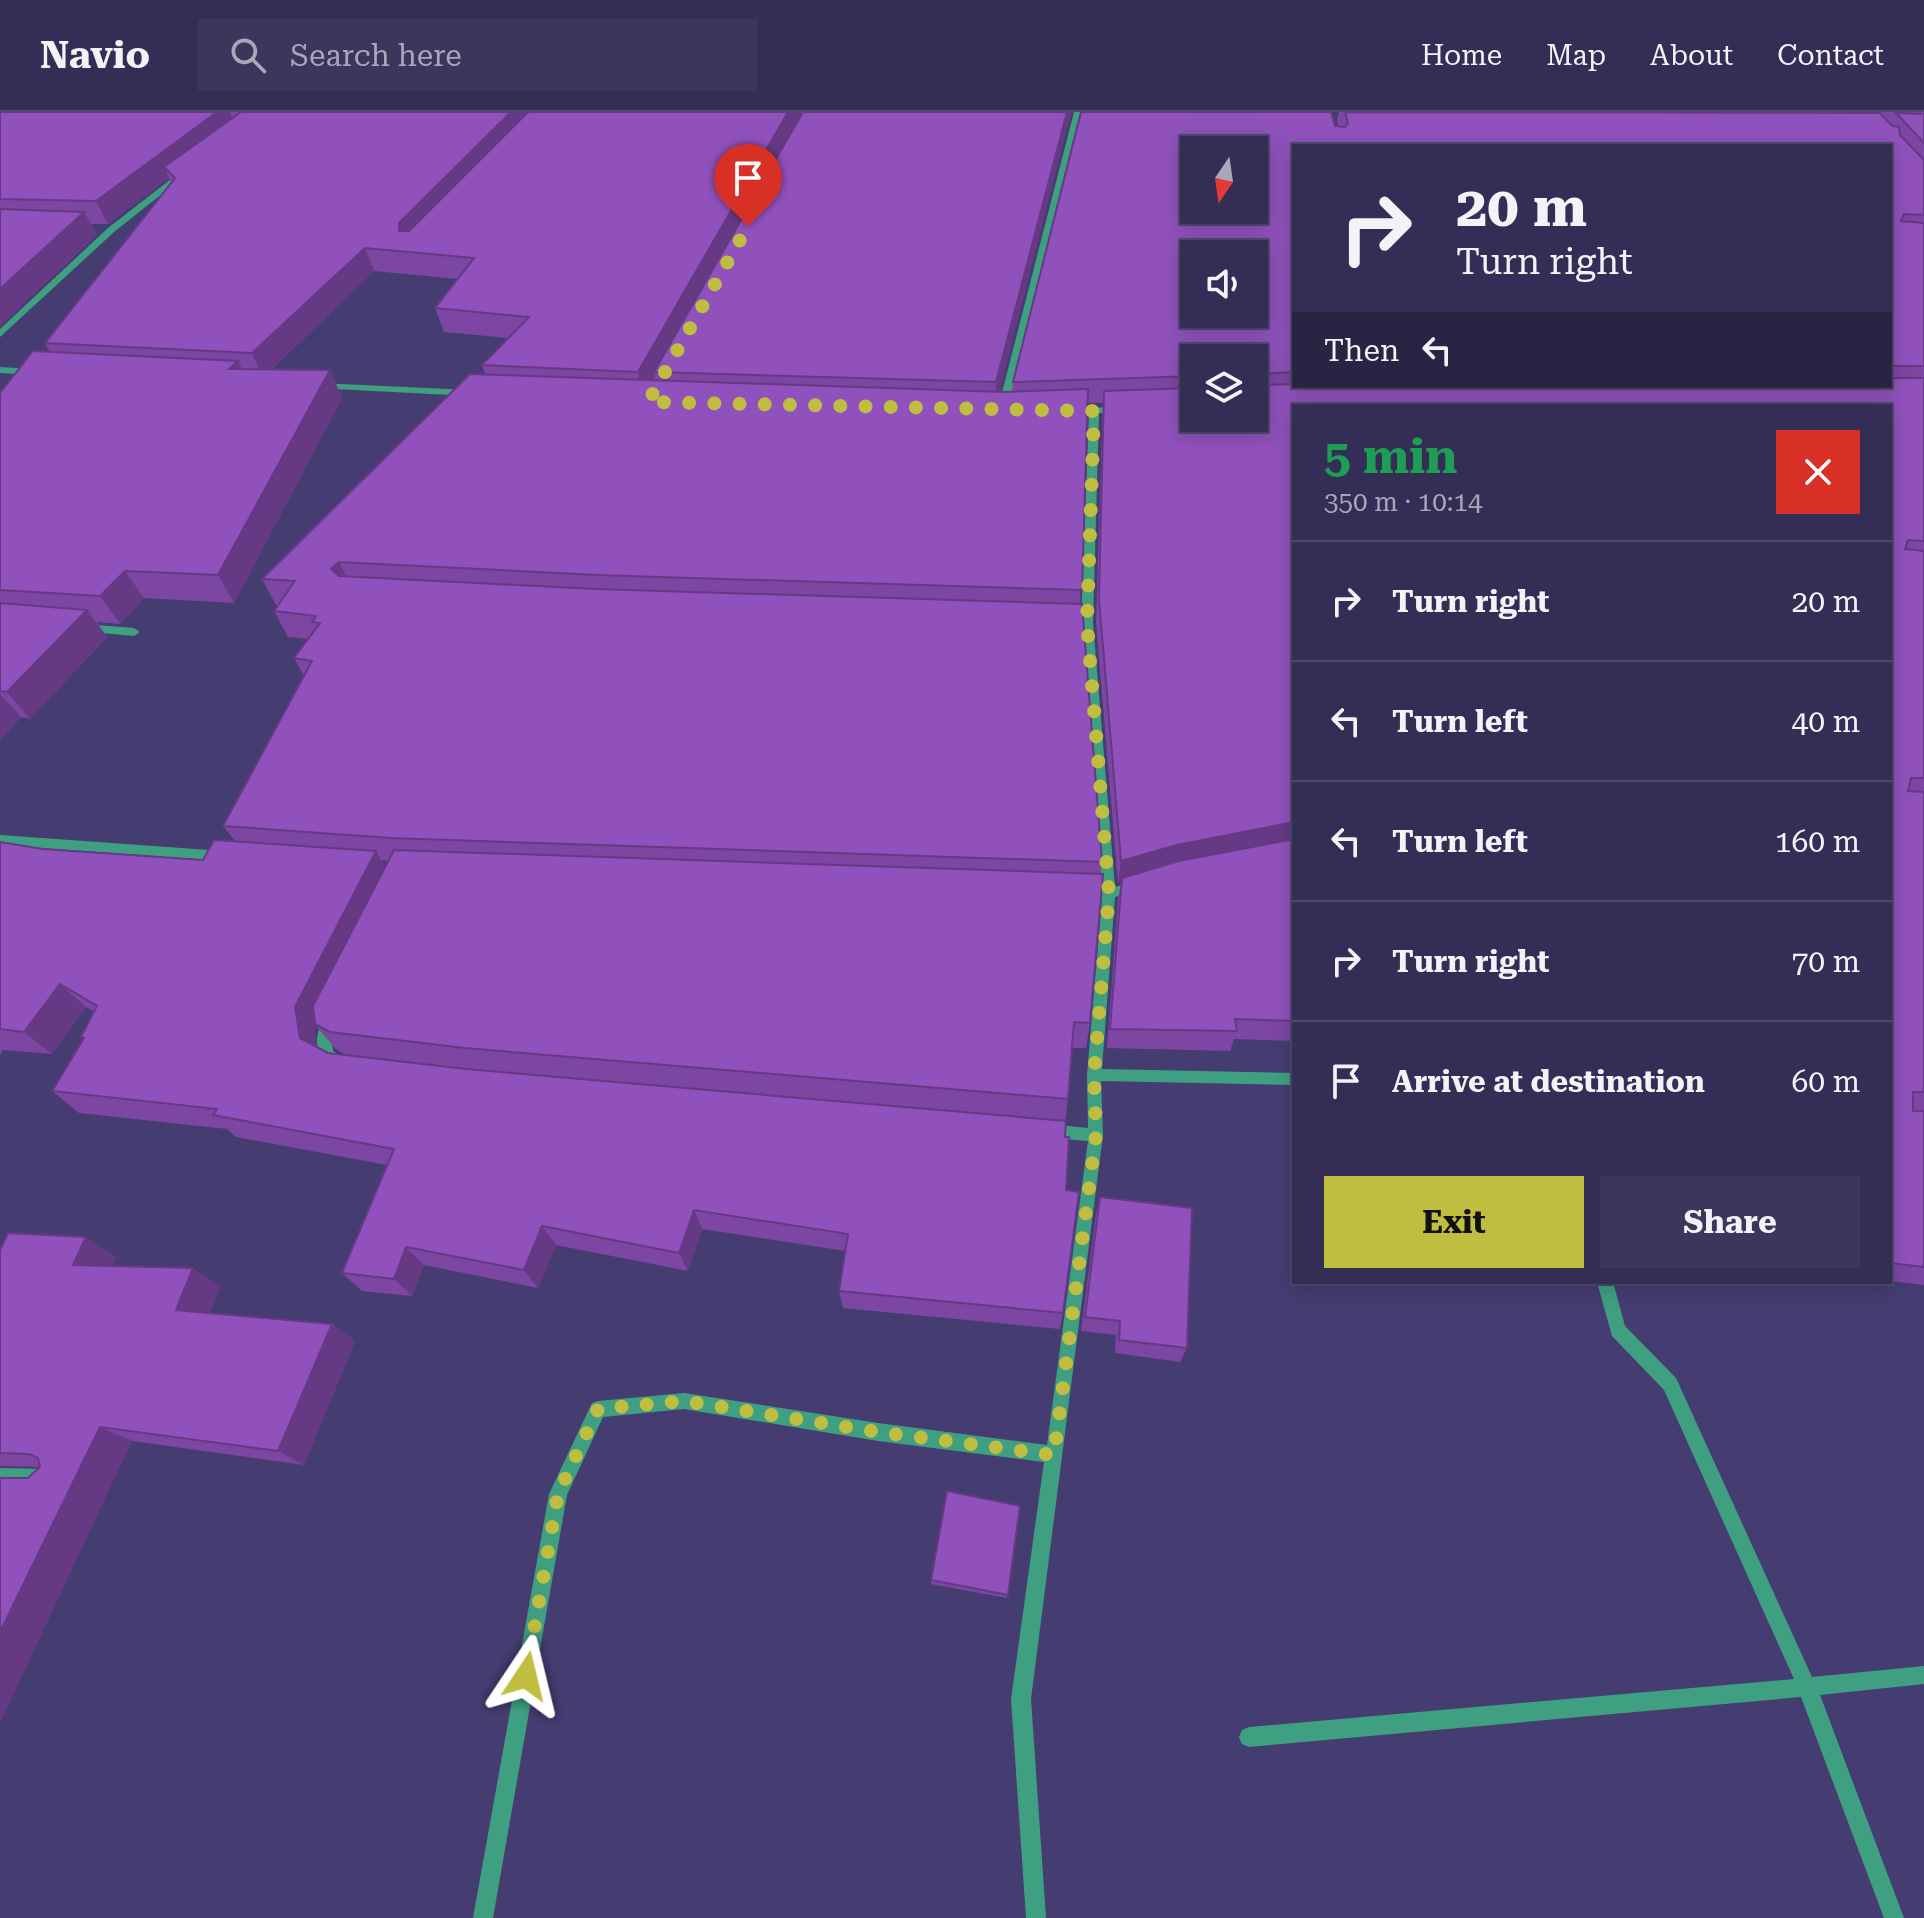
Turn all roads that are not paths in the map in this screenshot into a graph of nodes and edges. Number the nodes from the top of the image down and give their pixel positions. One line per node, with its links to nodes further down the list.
1 (1078, 112): 14 (street)
2 (193, 167): 4 (street)
3 (95, 230): 4 (street)
4 (111, 230): 5 (street)
5 (0, 334)
6 (0, 370): 7 (street)
7 (47, 372)
8 (300, 385): 9 (street)
9 (474, 393)
10 (1137, 409): 13 (street)
11 (986, 411): 14 (street)
12 (1063, 411): 13 (street)
13 (1094, 411): 17 (street)
14 (1002, 412): 15 (street)
15 (1017, 412)
16 (1071, 622): 17 (street)
17 (1087, 623): 24 (street)
18 (75, 628): 19 (street)
19 (134, 632)
20 (0, 840): 21 (street)
21 (234, 857)
22 (1147, 883): 24 (street)
23 (1062, 892): 24 (street)
24 (1109, 894): 27 (street)
25 (337, 1004): 26 (street)
26 (362, 1067)
27 (1094, 1075): 28 (street); 30 (street)
28 (1292, 1079)
29 (1033, 1130): 30 (street)
30 (1096, 1135): 32 (street)
31 (1606, 1284): 36 (street)
32 (1054, 1455): 38 (street); 39 (street)
33 (0, 1477): 34 (street)
34 (64, 1479)
35 (1924, 1675): 36 (street)
36 (1807, 1687): 37 (street); 40 (street)
37 (1249, 1737)
38 (483, 1918)
39 (1036, 1918)
40 (1894, 1918)

